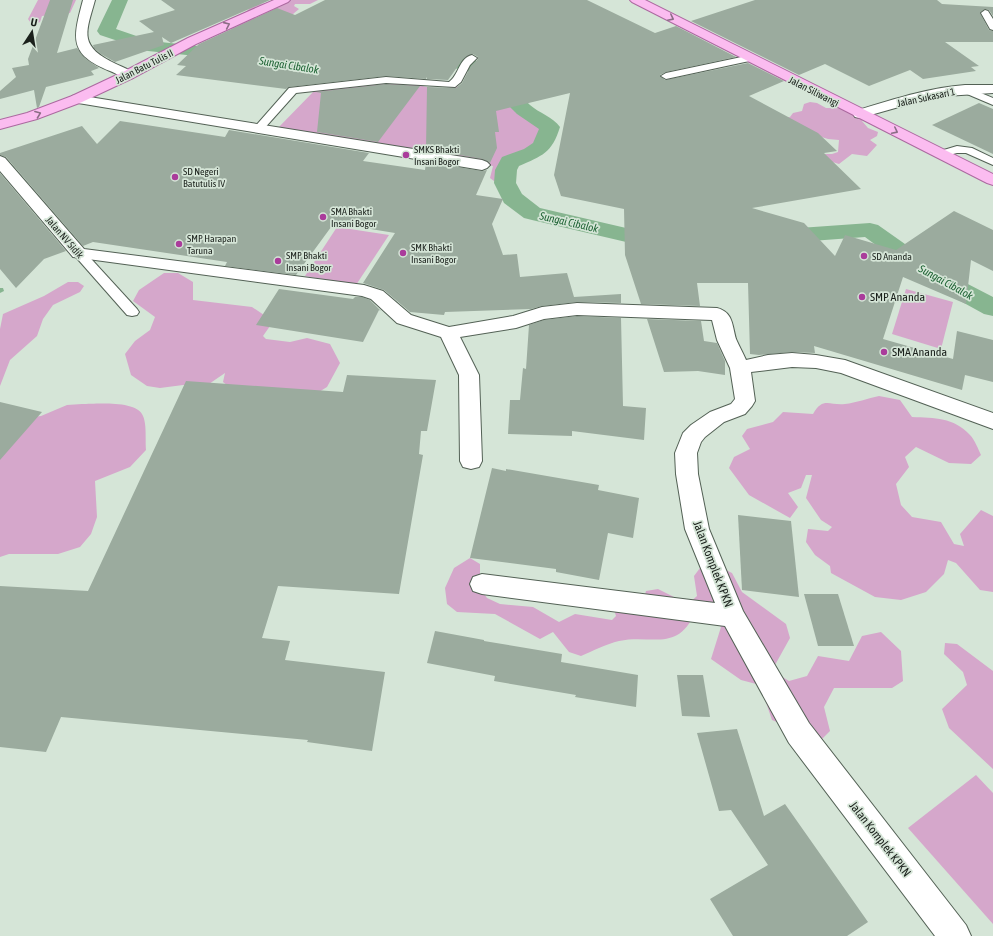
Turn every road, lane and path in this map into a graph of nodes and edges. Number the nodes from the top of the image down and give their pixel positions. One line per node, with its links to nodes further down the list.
1 (89, 0): 8 (street)
2 (284, 0): 8 (main road, Jalan Batu Tulis II, one-way to 2)
3 (636, 0): 6 (main road, Jalan Siliwangi, one-way to 6)
4 (985, 13): 5 (lane)
5 (993, 27)
6 (751, 58): 9 (lane); 14 (main road, Jalan Siliwangi)
7 (467, 63): 16 (lane)
8 (128, 75): 12 (main road, Jalan Batu Tulis II)
9 (666, 76)
10 (964, 89): 11 (street, Jalan Sukasari 1); 13 (lane); 14 (street, Jalan Sukasari 1)
11 (993, 89)
12 (77, 99): 15 (main road, Jalan Batu Tulis II, one-way to 12); 16 (street)
13 (993, 102)
14 (860, 114): 17 (main road, Jalan Siliwangi, one-way to 17)
15 (0, 125)
16 (258, 129): 20 (street)
17 (942, 154): 19 (lane); 21 (main road, Jalan Siliwangi)
18 (0, 162): 22 (street, Jalan NV Sidik)
19 (993, 162)
20 (482, 165)
21 (993, 180)
22 (79, 253): 23 (lane, Jalan NV Sidik); 24 (street)
23 (132, 312)
24 (448, 333): 25 (street, Jalan Komplek KPKN); 27 (street)
25 (740, 368): 26 (street); 29 (street, Jalan Komplek KPKN)
26 (993, 421)
27 (471, 461)
28 (482, 584): 29 (street)
29 (733, 616): 30 (street, Jalan Komplek KPKN)
30 (948, 934)

